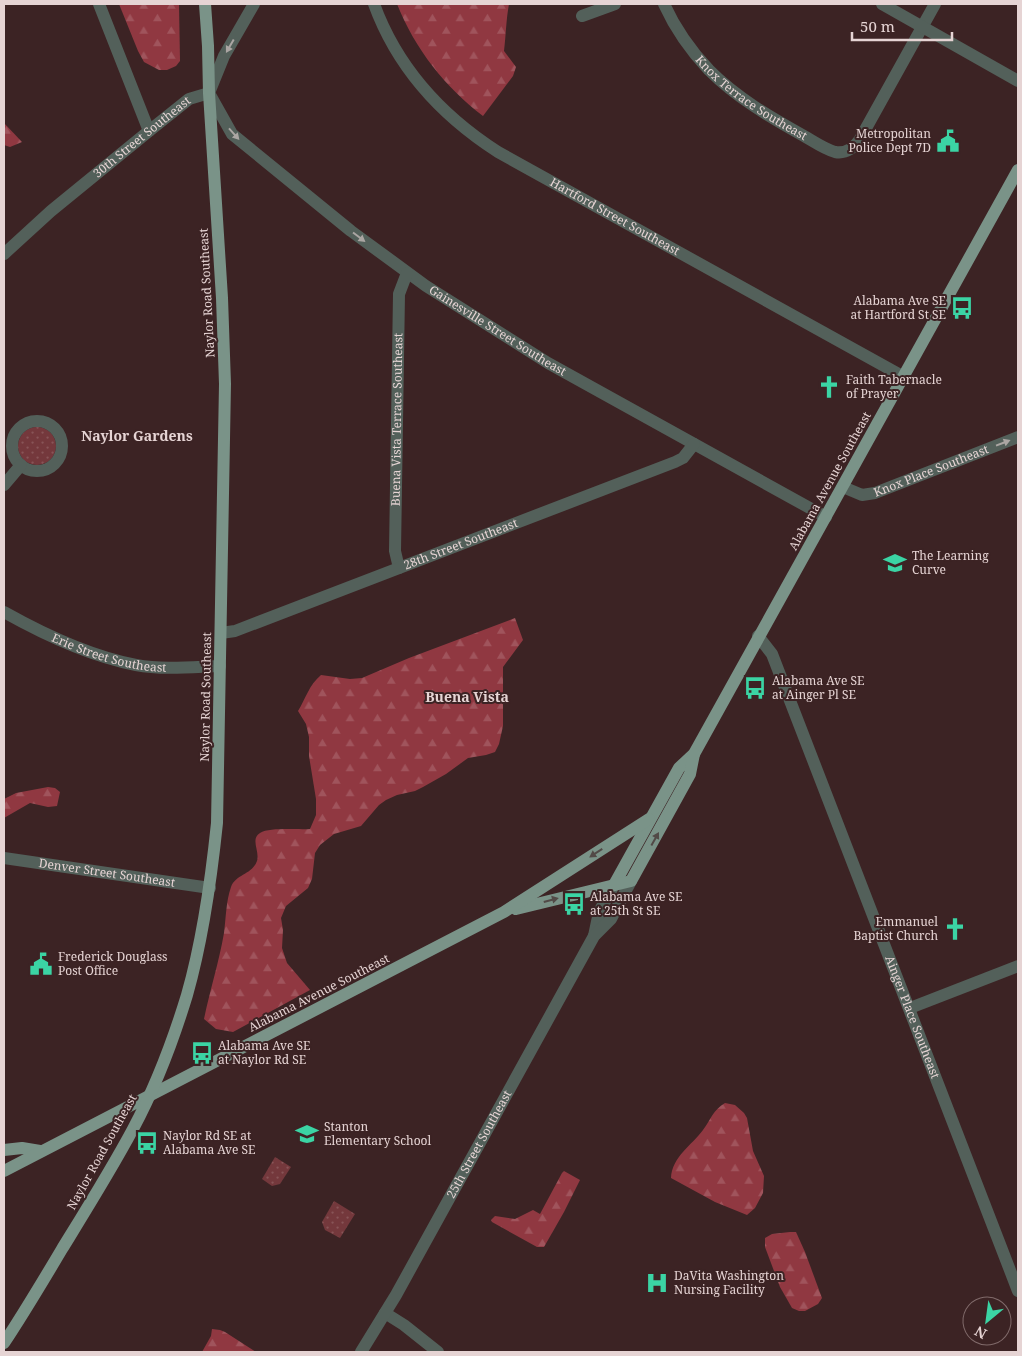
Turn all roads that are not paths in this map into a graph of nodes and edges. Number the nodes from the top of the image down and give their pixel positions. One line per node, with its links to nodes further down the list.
1 (99, 4): 13 (street)
2 (205, 4): 12 (main road, Naylor Road Southeast)
3 (254, 4): 12 (street, one-way to 12)
4 (374, 4): 17 (street, Hartford Street Southeast)
5 (615, 4): 9 (street)
6 (664, 4): 10 (street, Knox Terrace Southeast)
7 (882, 4): 10 (street)
8 (935, 4): 10 (street)
9 (582, 16)
10 (922, 26): 11 (street)
11 (1018, 81)
12 (209, 92): 13 (street, 30th Street Southeast); 16 (street, Gainesville Street Southeast, one-way to 16); 26 (main road, Naylor Road Southeast)
13 (149, 131): 15 (street, 30th Street Southeast)
14 (1018, 170): 17 (main road, Alabama Avenue Southeast)
15 (4, 254)
16 (407, 273): 19 (street, Gainesville Street Southeast); 24 (street, Buena Vista Terrace Southeast)
17 (904, 377): 22 (main road, Alabama Avenue Southeast)
18 (1018, 437): 22 (street, Knox Place Southeast, one-way to 18)
19 (694, 444): 23 (street, Gainesville Street Southeast); 24 (street, 28th Street Southeast)
20 (21, 465): 21 (street)
21 (4, 485)
22 (843, 487): 23 (main road, Alabama Avenue Southeast)
23 (826, 517): 27 (main road, Alabama Avenue Southeast)
24 (399, 568): 26 (street, 28th Street Southeast)
25 (4, 612): 28 (street, Erie Street Southeast)
26 (221, 632): 28 (main road, Naylor Road Southeast)
27 (758, 636): 29 (main road, Alabama Avenue Southeast); 38 (street, Ainger Place Southeast)
28 (220, 666): 34 (main road, Naylor Road Southeast)
29 (694, 754): 30 (main road, Alabama Avenue Southeast); 32 (main road, Alabama Avenue Southeast, one-way to 29)
30 (652, 817): 33 (main road, Alabama Avenue Southeast); 35 (main road, Alabama Avenue Southeast, one-way to 35)
31 (4, 858): 34 (street, Denver Street Southeast)
32 (631, 881): 33 (main road, Alabama Avenue Southeast); 36 (street, 25th Street Southeast)
33 (614, 885): 35 (main road, Alabama Avenue Southeast, one-way to 33); 36 (street, 25th Street Southeast)
34 (210, 888): 39 (main road, Naylor Road Southeast)
35 (504, 912): 39 (main road, Alabama Avenue Southeast)
36 (594, 936): 44 (street, 25th Street Southeast)
37 (1018, 966): 38 (street)
38 (910, 1008): 43 (street, Ainger Place Southeast)
39 (149, 1096): 41 (main road, Alabama Avenue Southeast); 45 (main road, Naylor Road Southeast)
40 (4, 1150): 41 (main road)
41 (40, 1151): 42 (main road, Alabama Avenue Southeast)
42 (4, 1171)
43 (1018, 1291)
44 (385, 1313): 46 (street, 25th Street Southeast); 47 (street)
45 (4, 1343)
46 (361, 1352)
47 (438, 1352)

